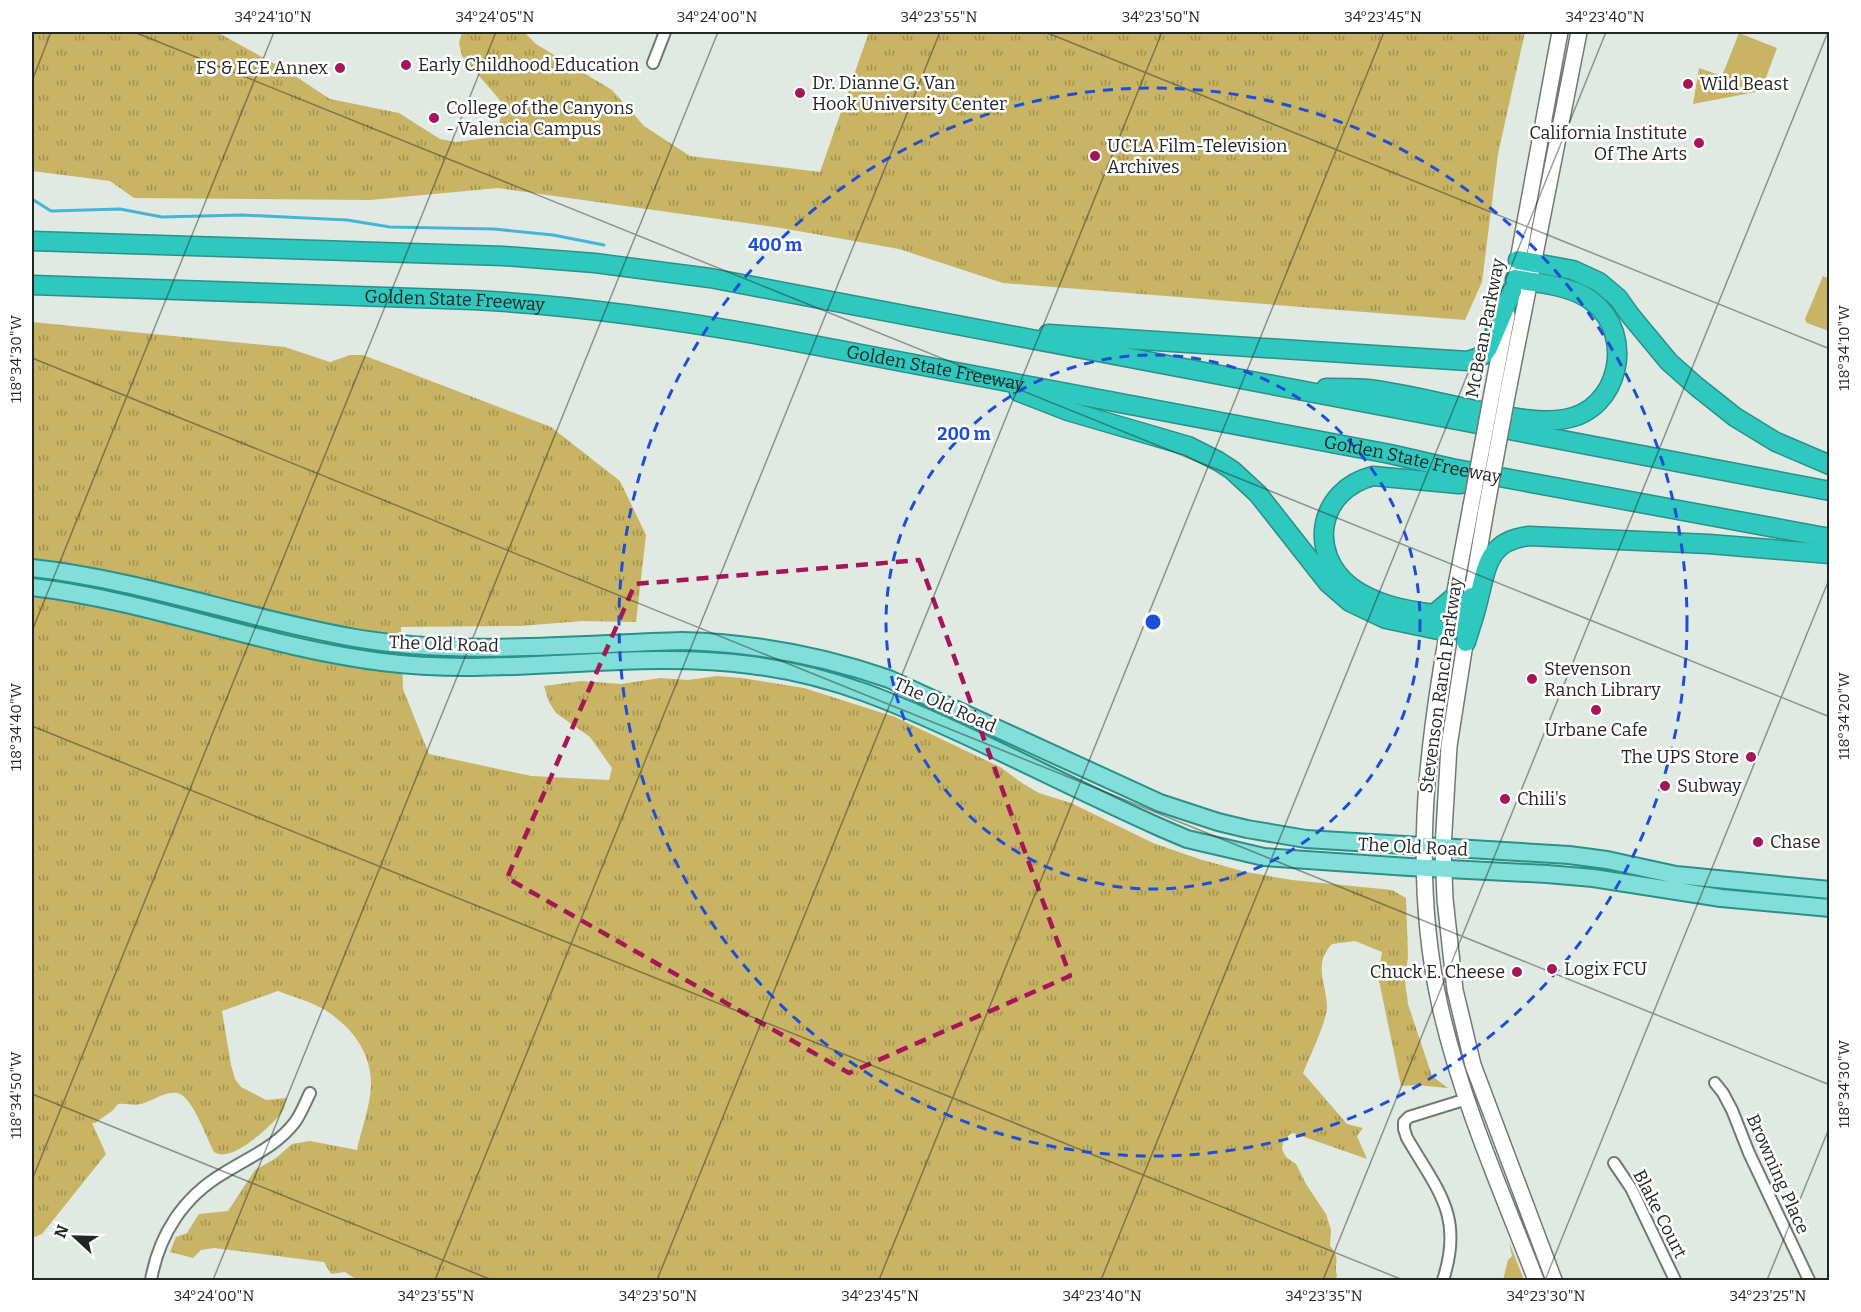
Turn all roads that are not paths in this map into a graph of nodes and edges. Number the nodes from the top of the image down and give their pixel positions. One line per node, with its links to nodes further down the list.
1 (665, 32): 4 (street)
2 (1560, 32): 6 (main road, McBean Parkway)
3 (1579, 32): 6 (main road, McBean Parkway)
4 (653, 63)
5 (32, 242): 9 (highway)
6 (1525, 261): 7 (main road, McBean Parkway); 12 (highway)
7 (1518, 284): 9 (highway); 11 (highway); 19 (main road, McBean Parkway, bridge)
8 (32, 285): 10 (highway, Golden State Freeway)
9 (983, 331): 11 (highway)
10 (975, 375): 13 (highway, Golden State Freeway); 20 (highway)
11 (1266, 386): 14 (highway)
12 (1830, 465)
13 (1504, 478): 15 (highway, Golden State Freeway); 19 (highway)
14 (1830, 491)
15 (1830, 538)
16 (1830, 555): 21 (highway)
17 (32, 568): 22 (main road, The Old Road)
18 (32, 587): 24 (main road, The Old Road)
19 (1463, 597): 20 (highway); 21 (main road, Stevenson Ranch Parkway)
20 (1448, 632): 22 (main road, Stevenson Ranch Parkway)
21 (1466, 642): 23 (main road, Stevenson Ranch Parkway)
22 (1424, 847): 23 (main road, The Old Road); 24 (main road, Stevenson Ranch Parkway)
23 (1443, 848): 25 (main road, Stevenson Ranch Parkway); 26 (main road, The Old Road)
24 (1424, 868): 25 (main road, The Old Road); 30 (main road, Stevenson Ranch Parkway)
25 (1443, 868): 27 (main road, The Old Road); 35 (main road, Stevenson Ranch Parkway)
26 (1830, 890)
27 (1830, 908)
28 (1715, 1083): 37 (street, Browning Place)
29 (310, 1094): 32 (street)
30 (1467, 1100): 33 (street); 34 (main road, Stevenson Ranch Parkway)
31 (1614, 1163): 36 (street, Blake Court)
32 (151, 1281)
33 (1443, 1281)
34 (1536, 1281)
35 (1554, 1281)
36 (1675, 1281)
37 (1809, 1281)

